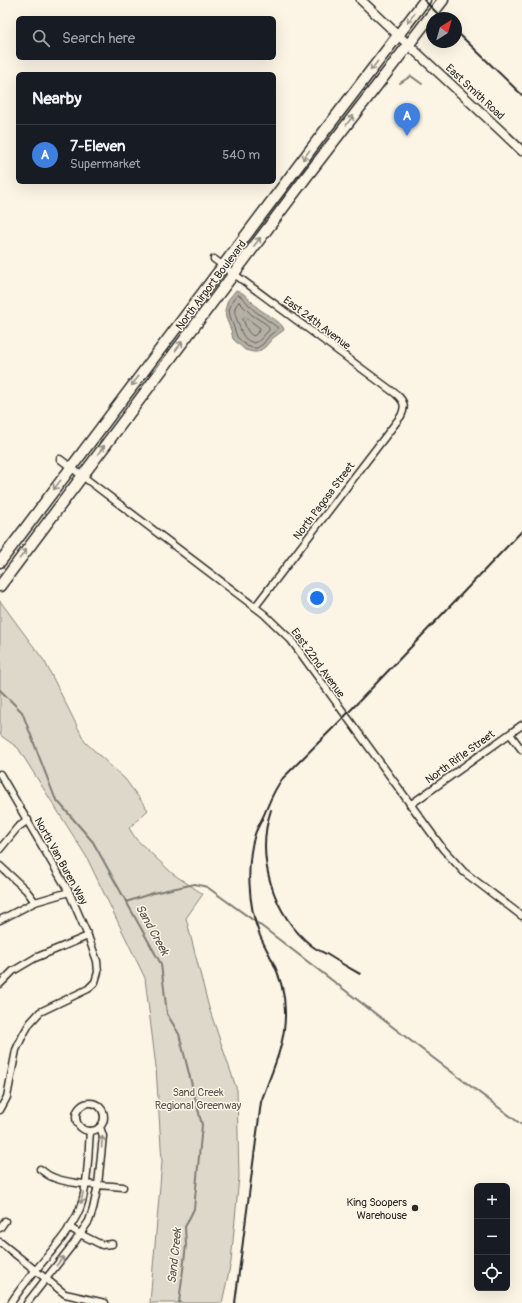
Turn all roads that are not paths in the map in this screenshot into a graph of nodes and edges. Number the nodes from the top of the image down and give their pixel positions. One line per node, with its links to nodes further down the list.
1 (361, 0): 4 (street, East Smith Road)
2 (425, 0): 4 (main road, North Airport Boulevard, one-way to 4)
3 (443, 0): 5 (main road, North Airport Boulevard)
4 (398, 35): 5 (street, East Smith Road); 8 (main road, North Airport Boulevard, one-way to 8)
5 (408, 46): 6 (street, East Smith Road); 9 (main road, North Airport Boulevard, one-way to 5)
6 (522, 151)
7 (214, 259): 8 (street, East 24th Avenue)
8 (223, 265): 9 (street, East 24th Avenue); 12 (main road, North Airport Boulevard, one-way to 12)
9 (234, 273): 10 (street, East 24th Avenue); 13 (main road, North Airport Boulevard, one-way to 9)
10 (404, 405): 16 (street, North Pagosa Street)
11 (60, 459): 12 (street, East 22nd Avenue)
12 (70, 468): 13 (street, East 22nd Avenue); 14 (main road, North Airport Boulevard, one-way to 14)
13 (81, 476): 15 (main road, North Airport Boulevard, one-way to 13); 16 (street, East 22nd Avenue)
14 (0, 562)
15 (0, 586)
16 (255, 607): 21 (street, East 22nd Avenue)
17 (522, 725): 18 (street, North Rifle Street)
18 (510, 734): 19 (street); 21 (street, North Rifle Street)
19 (522, 750)
20 (0, 774): 22 (street, North Van Buren Way)
21 (410, 805): 27 (street, East 22nd Avenue)
22 (28, 820): 23 (street); 25 (street, North Van Buren Way)
23 (0, 849)
24 (0, 866): 26 (street)
25 (69, 892): 26 (street); 29 (street, North Van Buren Way)
26 (35, 902): 28 (street)
27 (522, 916)
28 (0, 920)
29 (88, 936): 30 (street); 31 (street, North Van Buren Way)
30 (0, 984)
31 (0, 1110)
32 (100, 1127): 33 (street); 33 (street); 36 (street, one-way to 32)
33 (90, 1131): 35 (street)
34 (40, 1169): 35 (street)
35 (85, 1183): 36 (street); 39 (street, one-way to 39)
36 (98, 1185): 37 (street); 41 (street)
37 (123, 1186)
38 (5, 1221): 40 (street)
39 (69, 1227): 41 (street); 44 (street)
40 (0, 1228)
41 (80, 1234): 43 (street); 45 (street, one-way to 41)
42 (0, 1242): 44 (street)
43 (112, 1244)
44 (36, 1271): 45 (street); 46 (street)
45 (46, 1279): 47 (street); 48 (street)
46 (11, 1303)
47 (27, 1303)
48 (105, 1303)

